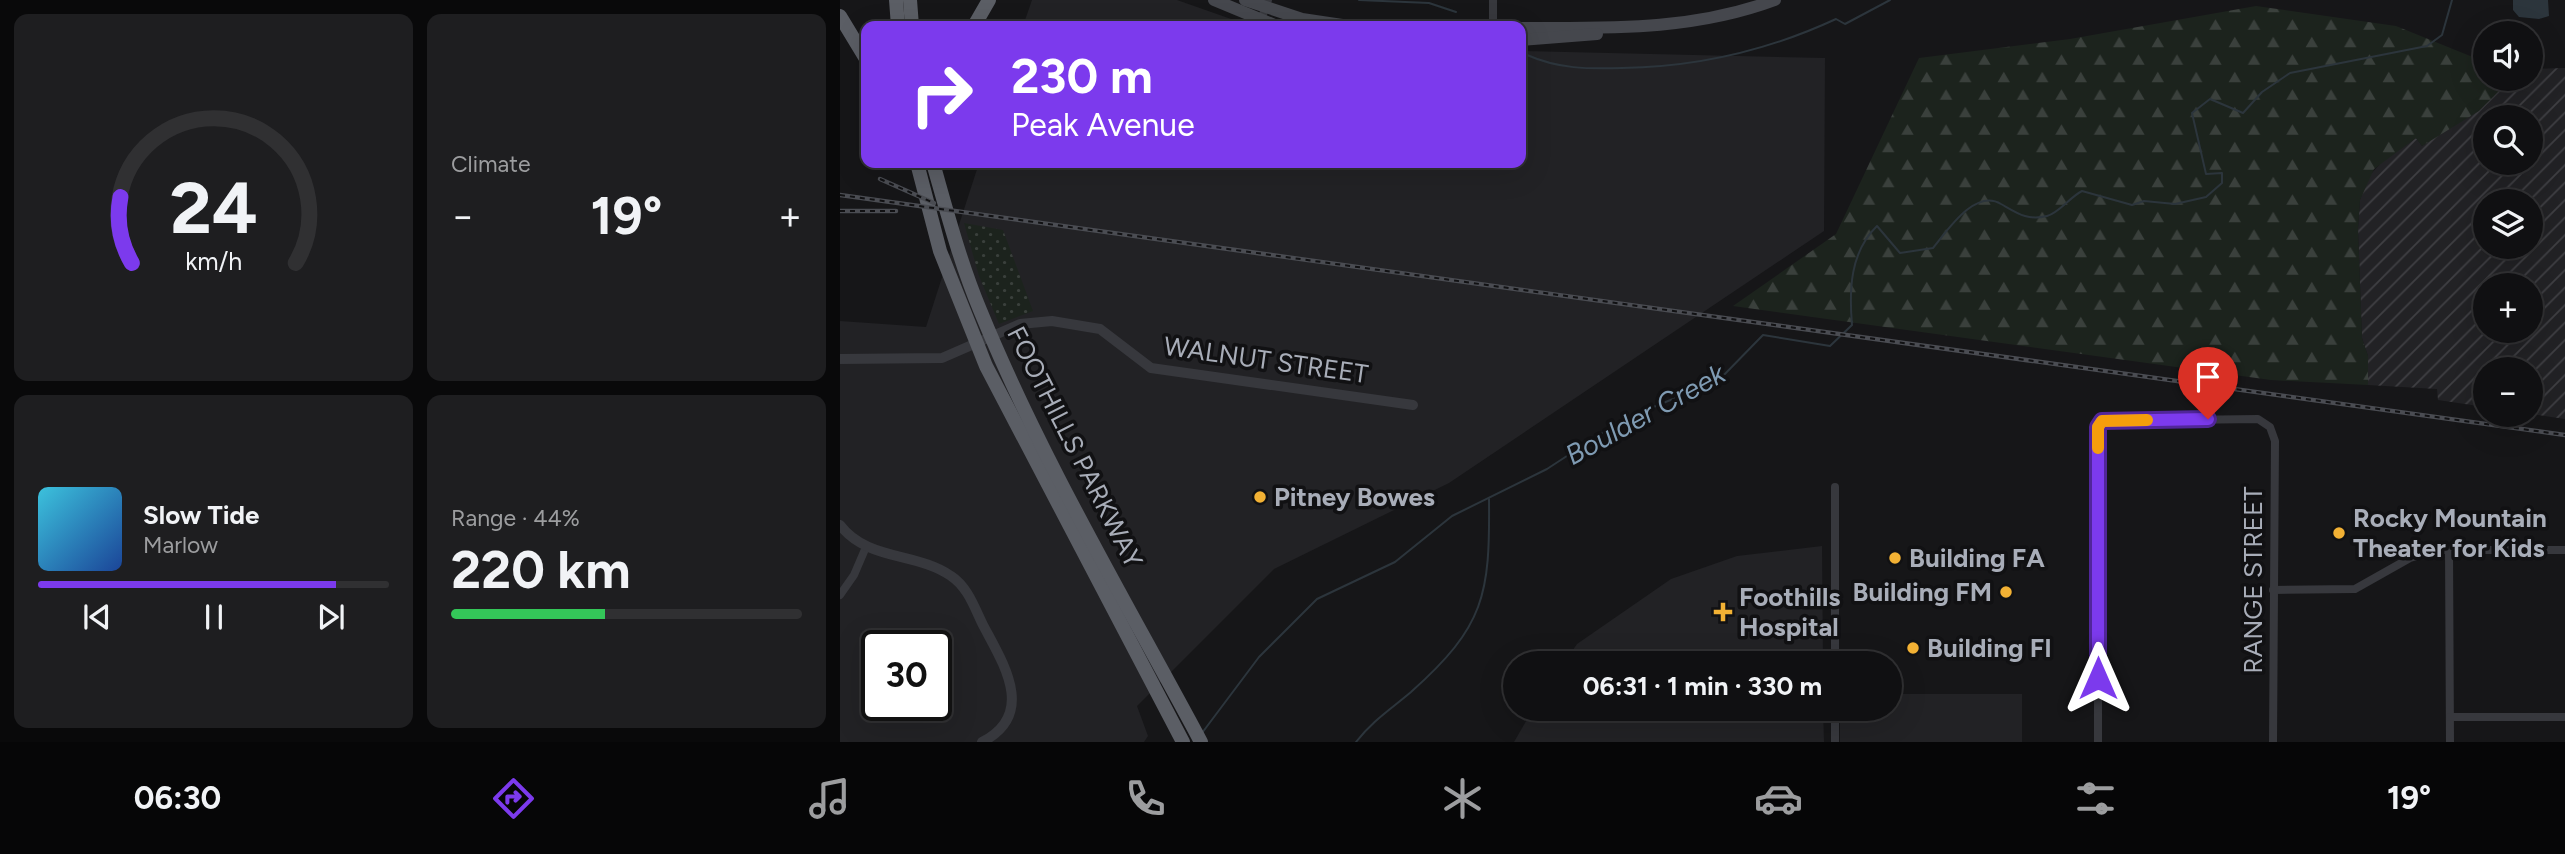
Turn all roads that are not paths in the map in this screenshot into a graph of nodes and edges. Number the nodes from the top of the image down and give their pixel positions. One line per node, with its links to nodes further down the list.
1 (897, 0): 12 (highway)
2 (910, 0): 13 (highway)
3 (989, 0): 11 (highway)
4 (994, 0): 11 (highway)
5 (1214, 0): 14 (main road)
6 (1245, 0): 9 (main road)
7 (1493, 0): 17 (street)
8 (1775, 0): 19 (main road)
9 (1266, 4): 15 (street); 16 (main road)
10 (840, 16): 21 (highway)
11 (978, 20)
12 (898, 21)
13 (912, 21)
14 (1252, 21)
15 (1258, 21)
16 (1315, 21)
17 (1493, 21)
18 (1526, 28): 19 (main road)
19 (1628, 28): 20 (main road)
20 (1526, 40)
21 (861, 51)
22 (918, 168): 38 (highway, FOOTHILLS PARKWAY)
23 (935, 168): 39 (highway, FOOTHILLS PARKWAY)
24 (840, 359): 25 (street, WALNUT STREET)
25 (1413, 405)
26 (1835, 487): 33 (street)
27 (840, 525): 28 (street)
28 (866, 547): 32 (street); 37 (street)
29 (2449, 550): 30 (street); 31 (street); 35 (street)
30 (2565, 550)
31 (2273, 590): 41 (street, RANGE STREET); 42 (street, RANGE STREET)
32 (840, 594)
33 (1835, 651)
34 (2565, 717): 35 (street)
35 (2450, 718): 43 (street)
36 (1835, 721): 40 (street)
37 (982, 742)
38 (1183, 742)
39 (1201, 742)
40 (1835, 742)
41 (2098, 742)
42 (2273, 742)
43 (2451, 742)

